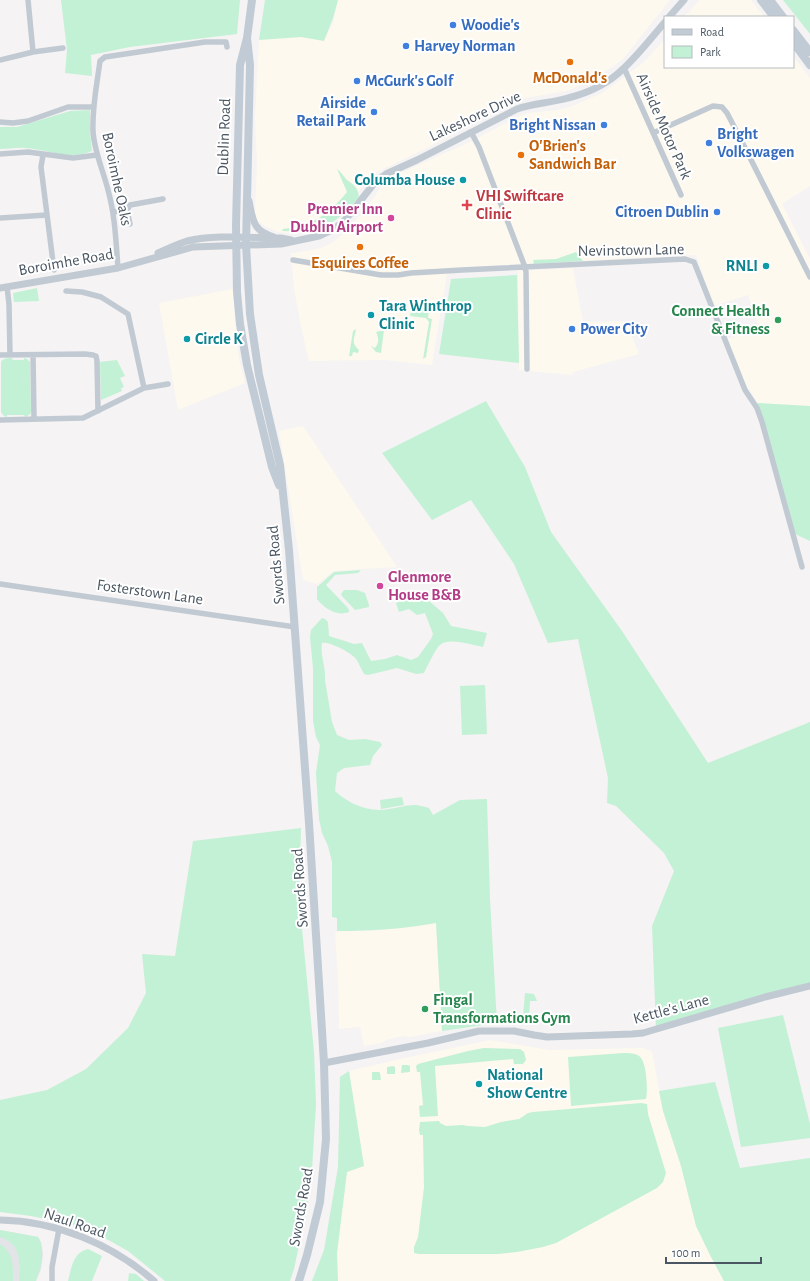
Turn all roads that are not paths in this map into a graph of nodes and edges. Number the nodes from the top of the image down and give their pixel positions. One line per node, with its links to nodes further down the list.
1 (28, 0): 15 (street)
2 (252, 0): 11 (main road, Dublin Road)
3 (684, 0): 6 (street)
4 (761, 0): 7 (main road)
5 (770, 0): 8 (main road)
6 (670, 16)
7 (773, 16)
8 (782, 16)
9 (664, 23): 19 (street, Lakeshore Drive)
10 (794, 31): 16 (main road)
11 (247, 38): 28 (main road, Dublin Road); 37 (main road, Dublin Road)
12 (794, 43): 18 (main road)
13 (227, 46): 20 (street, Boroimhe Oaks)
14 (64, 48): 15 (street)
15 (33, 52): 17 (street)
16 (810, 52)
17 (0, 60)
18 (810, 65)
19 (624, 68): 22 (street, Lakeshore Drive); 23 (street, Airside Motor Park)
20 (93, 107): 21 (street); 26 (street, Boroimhe Oaks)
21 (0, 122)
22 (471, 132): 36 (street, Lakeshore Drive); 40 (street)
23 (653, 133): 27 (street, Airside Motor Park); 43 (street)
24 (0, 154): 25 (street)
25 (43, 155): 26 (street); 32 (street)
26 (97, 155): 31 (street, Boroimhe Oaks)
27 (681, 195)
28 (248, 197): 35 (street); 38 (main road, Dublin Road)
29 (163, 199): 30 (street)
30 (127, 210): 31 (street); 34 (street)
31 (113, 212): 41 (street, Boroimhe Oaks)
32 (47, 214): 33 (street); 42 (street)
33 (0, 218)
34 (130, 224)
35 (281, 238): 36 (street, Lakeshore Drive); 38 (street, Lakeshore Drive)
36 (299, 241): 38 (street, Lakeshore Drive)
37 (236, 242): 38 (street, Lakeshore Drive); 41 (street, Boroimhe Road); 55 (main road, Swords Road)
38 (247, 242): 55 (main road, Swords Road)
39 (294, 260): 40 (street, Nevinstown Lane)
40 (525, 267): 49 (street); 56 (street, Nevinstown Lane)
41 (118, 268): 44 (street, Boroimhe Road)
42 (54, 270)
43 (810, 277)
44 (4, 287): 47 (street)
45 (66, 291): 51 (street)
46 (0, 355): 47 (street)
47 (10, 355): 48 (street)
48 (33, 355): 52 (street); 53 (street)
49 (527, 369)
50 (168, 384): 51 (street)
51 (144, 388): 52 (street)
52 (98, 411): 53 (street)
53 (34, 419): 54 (street)
54 (0, 420)
55 (282, 491): 58 (main road, Swords Road)
56 (802, 567)
57 (0, 584): 58 (street, Fosterstown Lane)
58 (295, 627): 60 (main road, Swords Road)
59 (810, 986): 60 (street, Kettle's Lane)
60 (324, 1063): 65 (main road, Swords Road)
61 (0, 1220): 62 (street, Naul Road)
62 (60, 1229): 63 (street); 64 (street, Naul Road)
63 (52, 1281)
64 (154, 1281)
65 (299, 1281)

